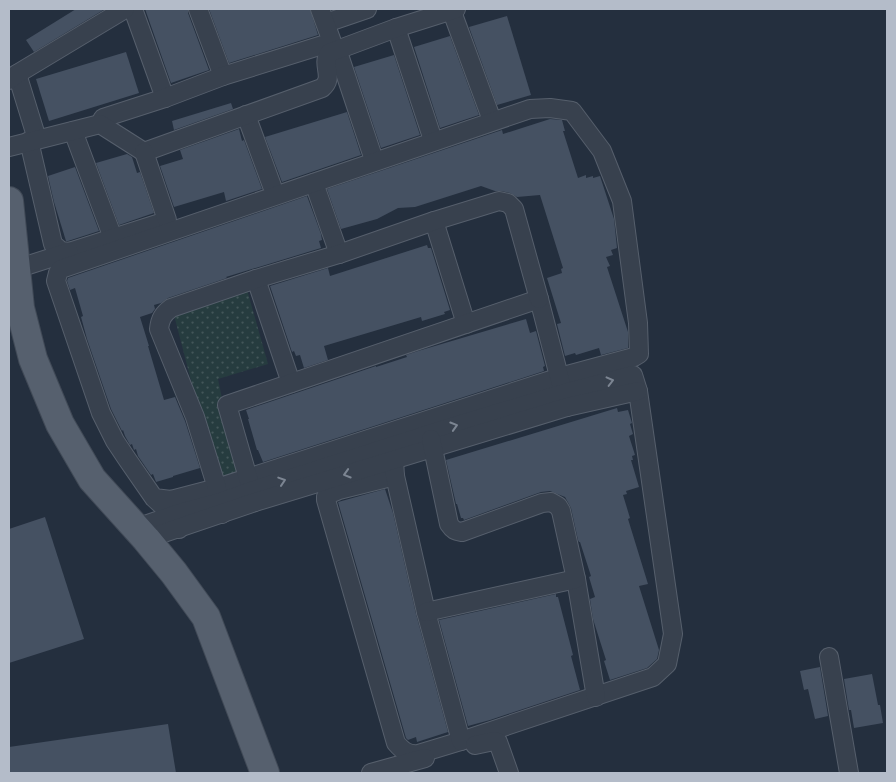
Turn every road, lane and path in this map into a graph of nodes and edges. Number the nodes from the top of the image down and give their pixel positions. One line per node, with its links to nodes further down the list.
1 (125, 9): 10 (street)
2 (133, 9): 11 (street)
3 (198, 9): 9 (street)
4 (368, 9): 6 (street)
5 (453, 9): 7 (street); 14 (street)
6 (323, 16): 9 (street)
7 (396, 28): 8 (street); 17 (street)
8 (337, 49): 13 (street); 21 (street)
9 (223, 76): 11 (street)
10 (13, 77): 18 (street)
11 (165, 98): 15 (street)
12 (539, 98): 14 (street)
13 (246, 115): 20 (street); 23 (street)
14 (490, 115): 17 (street)
15 (100, 124): 16 (street); 20 (street)
16 (73, 131): 18 (street); 27 (street)
17 (431, 134): 21 (street)
18 (33, 140): 19 (street); 28 (street)
19 (9, 147)
20 (144, 152): 25 (street)
21 (372, 154): 23 (street)
22 (314, 183): 29 (street); 35 (street); 40 (street)
23 (272, 186): 25 (street)
24 (9, 201): 30 (main road)
25 (168, 220): 27 (street)
26 (434, 221): 29 (street); 32 (street); 33 (street)
27 (113, 238): 28 (street)
28 (69, 252): 30 (street)
29 (339, 254): 31 (street)
30 (16, 269): 43 (main road)
31 (256, 279): 34 (street); 41 (street)
32 (539, 299): 33 (street); 35 (street)
33 (466, 324): 34 (street)
34 (291, 383): 39 (street)
35 (564, 392): 36 (street); 37 (street); 39 (street)
36 (638, 396): 37 (street); 47 (street)
37 (433, 447): 38 (street); 44 (street)
38 (390, 462): 39 (street); 45 (street); 48 (street)
39 (251, 490): 41 (street); 41 (street)
40 (154, 498): 41 (street); 42 (street)
41 (219, 502): 42 (street)
42 (175, 522): 43 (street)
43 (141, 534): 50 (main road)
44 (576, 578): 45 (street); 47 (street)
45 (426, 612): 48 (street)
46 (829, 657): 53 (street)
47 (596, 696): 48 (street)
48 (461, 741)
49 (402, 769): 51 (street); 52 (street)
50 (265, 773)
51 (371, 773)
52 (509, 773)
53 (849, 773)

